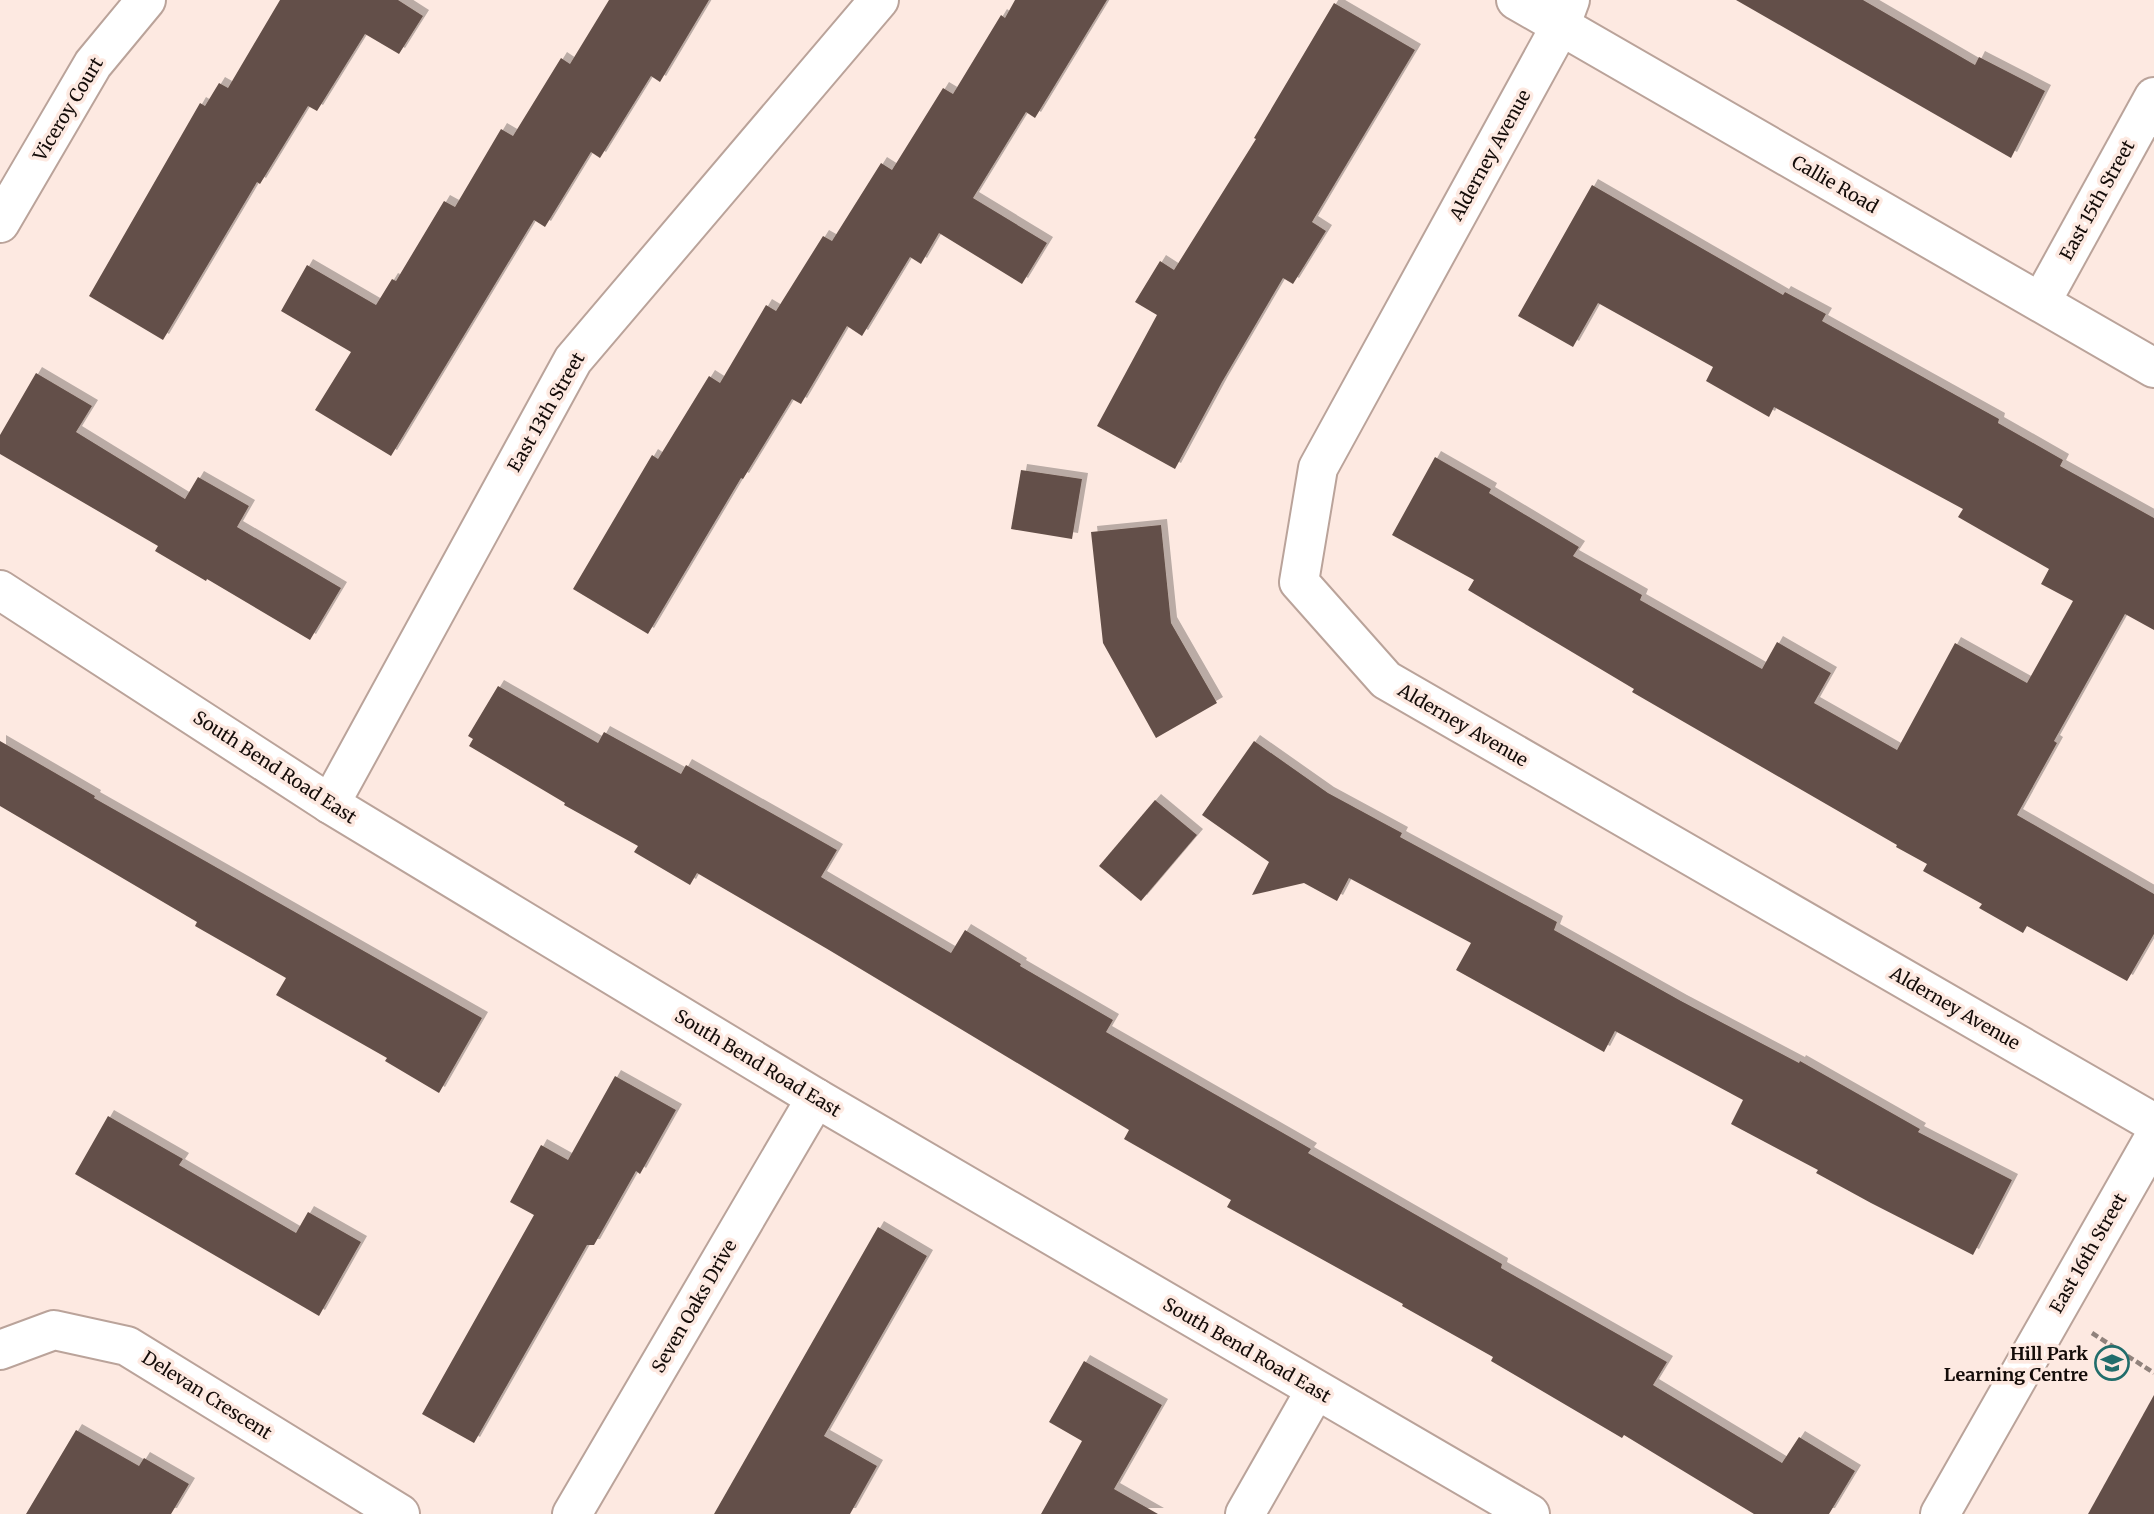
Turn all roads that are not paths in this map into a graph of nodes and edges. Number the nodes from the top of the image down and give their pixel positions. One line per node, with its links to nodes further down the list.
1 (146, 0): 6 (street, Viceroy Court)
2 (879, 0): 10 (street, East 13th Street)
3 (1516, 0): 4 (street, Callie Road)
4 (1565, 13): 7 (street, Callie Road); 12 (street, Alderney Avenue)
5 (2154, 97): 7 (street, East 15th Street)
6 (0, 223)
7 (2041, 302): 8 (street, Callie Road)
8 (2154, 368)
9 (0, 590): 10 (street, South Bend Road East)
10 (330, 804): 11 (street, South Bend Road East)
11 (816, 1098): 15 (street, South Bend Road East); 17 (street, Seven Oaks Drive)
12 (2154, 1123)
13 (2154, 1138): 20 (street, East 16th Street)
14 (0, 1350): 16 (street, Delevan Crescent)
15 (1315, 1391): 18 (street); 19 (street, South Bend Road East)
16 (400, 1514)
17 (572, 1514)
18 (1245, 1514)
19 (1530, 1514)
20 (1940, 1514)

